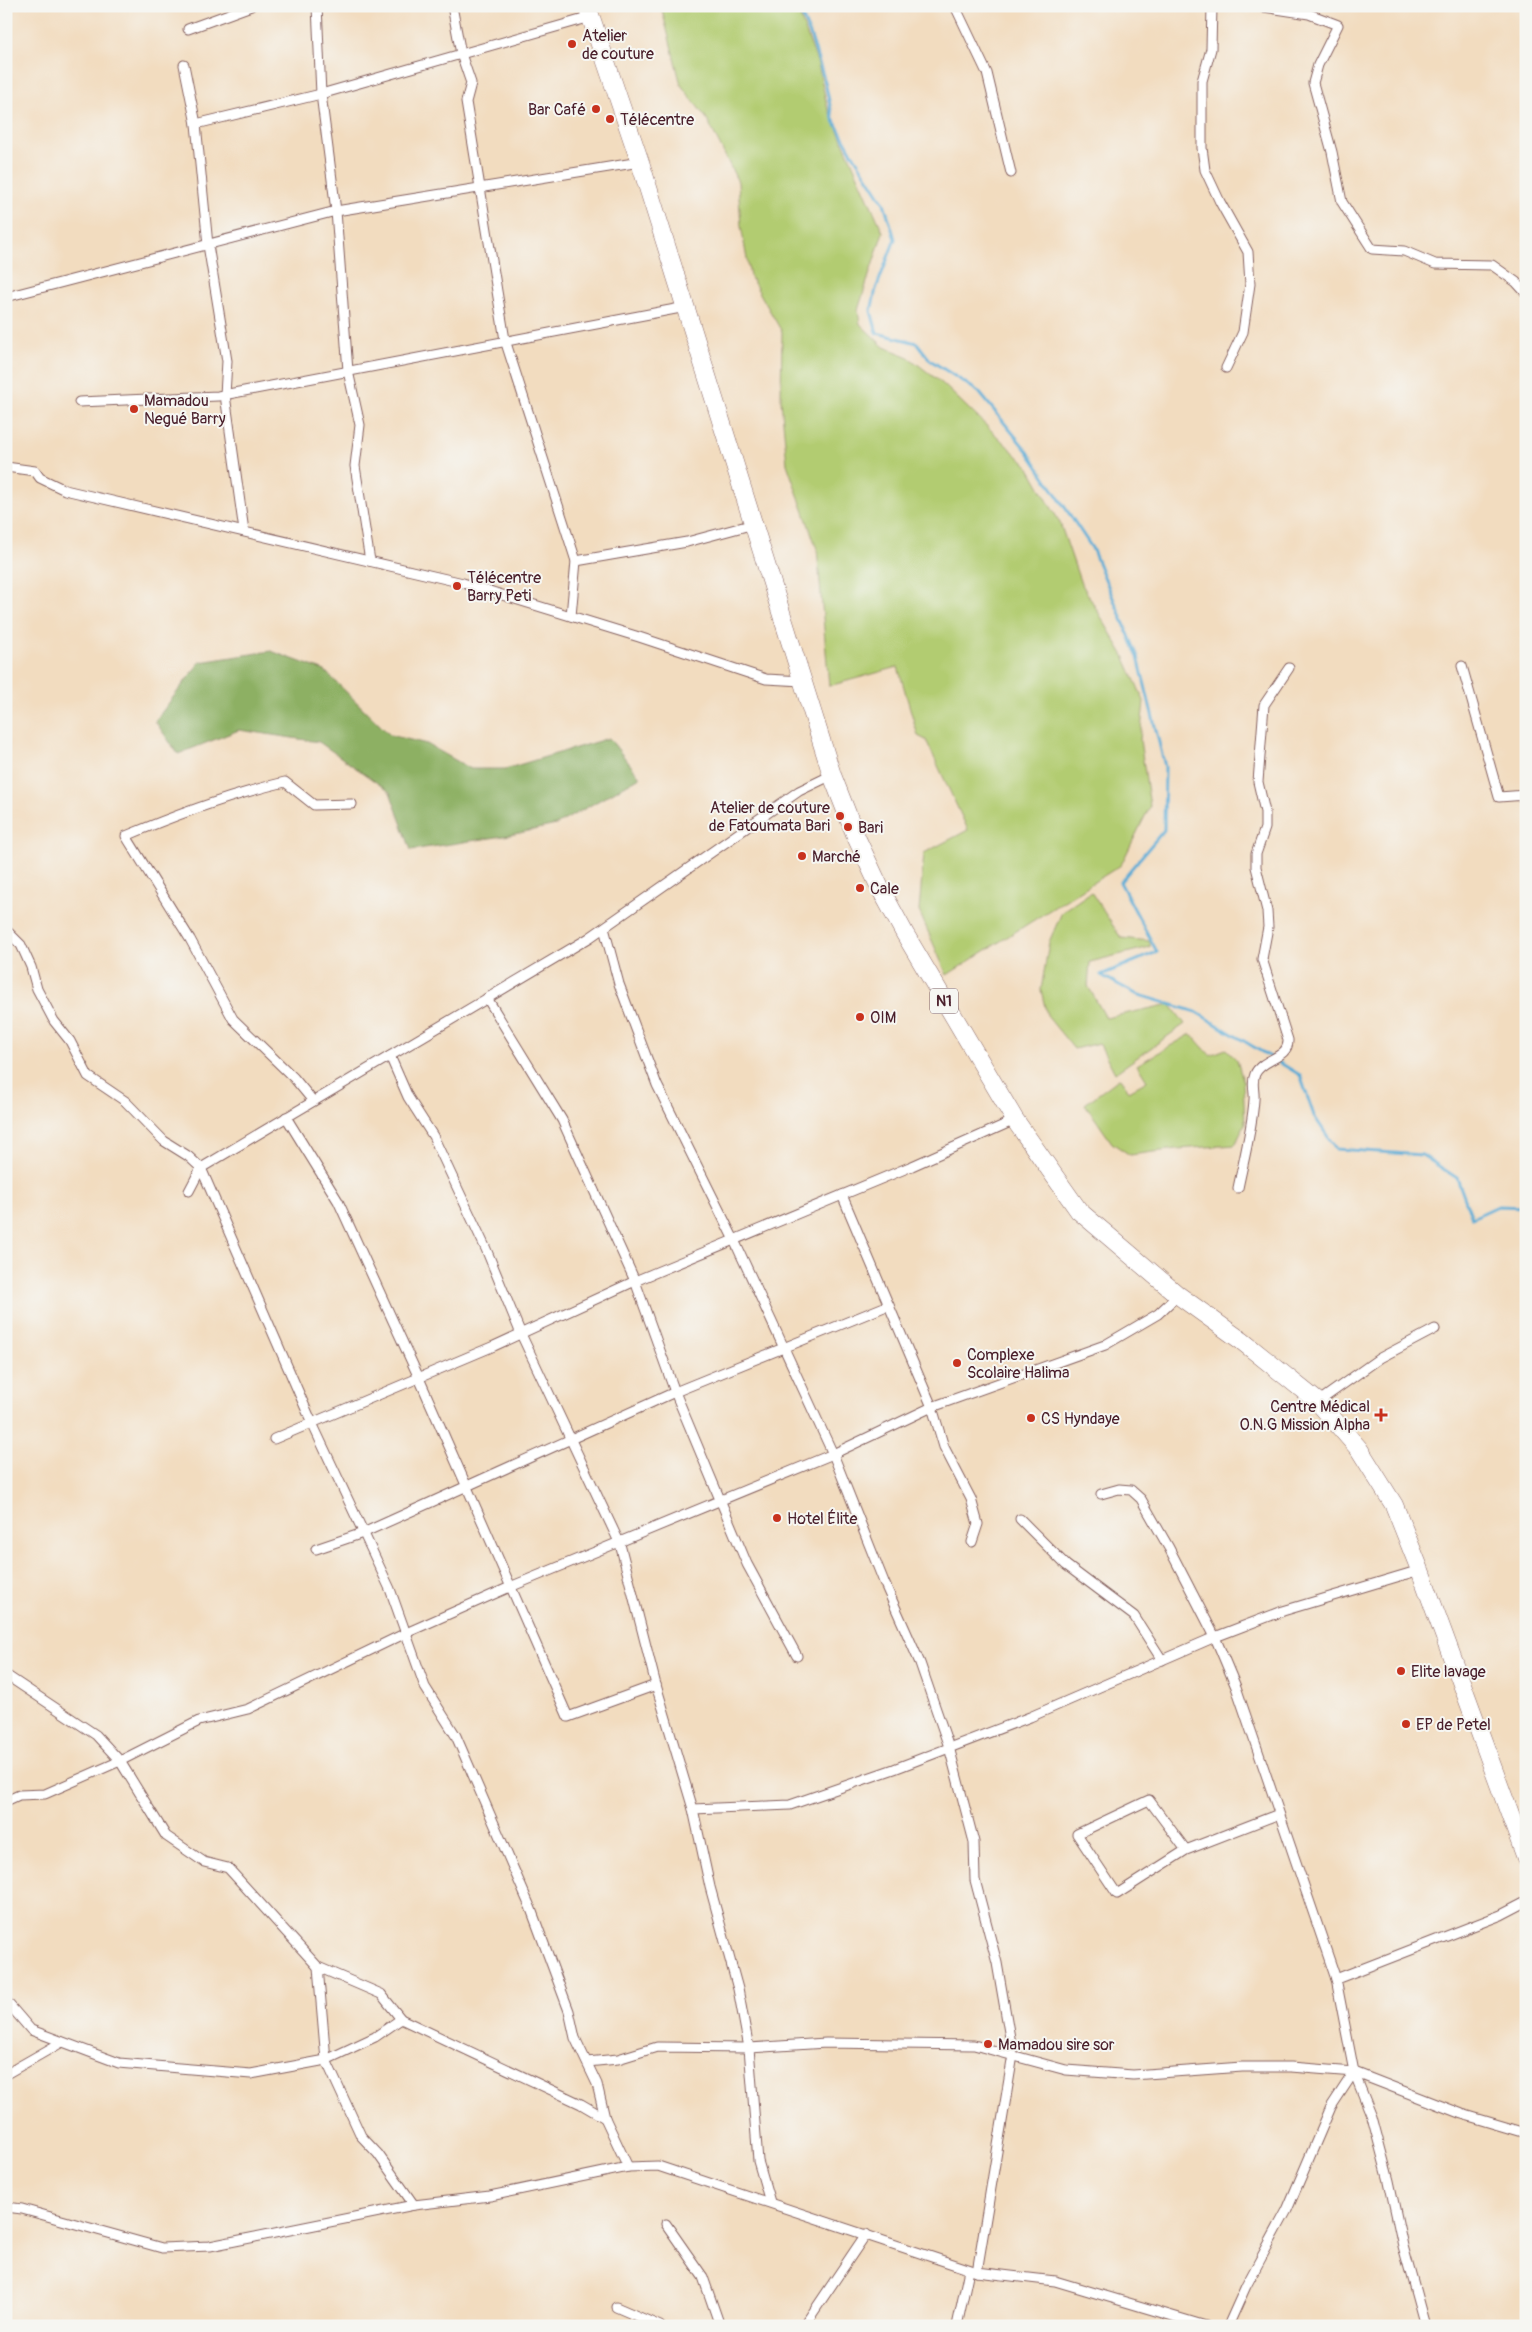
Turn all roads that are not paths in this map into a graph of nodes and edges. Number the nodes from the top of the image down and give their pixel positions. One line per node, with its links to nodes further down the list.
1 (252, 6): 8 (street)
2 (317, 6): 11 (street)
3 (452, 6): 9 (street)
4 (955, 6): 14 (street)
5 (1212, 6): 22 (street)
6 (1258, 6): 18 (street)
7 (589, 11): 9 (street); 13 (highway, N1)
8 (188, 29)
9 (461, 54): 11 (street); 15 (street)
10 (184, 65): 12 (street)
11 (321, 94): 12 (street); 16 (street)
12 (196, 124): 17 (street)
13 (640, 162): 15 (street); 20 (highway, N1)
14 (1011, 173)
15 (480, 188): 16 (street); 21 (street)
16 (336, 211): 17 (street); 23 (street)
17 (208, 245): 19 (street); 24 (street)
18 (1526, 293)
19 (6, 297)
20 (686, 307): 21 (street); 27 (highway, N1)
21 (505, 340): 23 (street); 30 (street)
22 (1226, 368)
23 (348, 371): 24 (street); 29 (street)
24 (225, 395): 25 (street); 28 (street)
25 (79, 402)
26 (6, 467): 28 (street)
27 (754, 524): 30 (street); 34 (highway, N1)
28 (244, 531): 29 (street)
29 (370, 561): 31 (street)
30 (576, 561): 31 (street)
31 (571, 616): 34 (street)
32 (1462, 666): 36 (street)
33 (1289, 668): 46 (street)
34 (803, 681): 35 (highway, N1)
35 (832, 775): 38 (street); 44 (highway, N1)
36 (1526, 795)
37 (352, 804): 42 (street)
38 (604, 928): 40 (street); 49 (street)
39 (6, 930): 45 (street)
40 (487, 998): 41 (street); 50 (street)
41 (390, 1056): 42 (street); 54 (street)
42 (313, 1101): 43 (street)
43 (286, 1117): 45 (street); 56 (street)
44 (1015, 1120): 48 (street); 51 (highway, N1)
45 (201, 1168): 47 (street); 60 (street)
46 (1238, 1188)
47 (190, 1191)
48 (842, 1195): 49 (street); 52 (street)
49 (734, 1240): 50 (street); 55 (street)
50 (635, 1281): 54 (street); 57 (street)
51 (1178, 1295): 58 (highway, N1); 59 (street)
52 (889, 1305): 55 (street); 59 (street)
53 (1435, 1329): 58 (street)
54 (521, 1334): 56 (street); 62 (street)
55 (784, 1348): 57 (street); 63 (street)
56 (419, 1378): 60 (street); 64 (street)
57 (675, 1392): 62 (street); 66 (street)
58 (1318, 1402): 72 (highway, N1)
59 (932, 1407): 63 (street); 69 (street)
60 (312, 1423): 61 (street); 68 (street)
61 (274, 1439)
62 (571, 1439): 64 (street); 70 (street)
63 (833, 1454): 66 (street); 80 (street)
64 (466, 1486): 68 (street); 73 (street)
65 (1101, 1494): 75 (street)
66 (721, 1500): 70 (street); 76 (street)
67 (1020, 1519): 77 (street)
68 (363, 1533): 71 (street); 74 (street)
69 (972, 1542)
70 (620, 1544): 73 (street); 79 (street)
71 (316, 1549)
72 (1420, 1570): 75 (street); 86 (highway, N1)
73 (510, 1587): 74 (street); 79 (street)
74 (406, 1633): 81 (street); 96 (street)
75 (1215, 1637): 77 (street); 84 (street)
76 (797, 1656)
77 (1162, 1660): 80 (street)
78 (6, 1675): 81 (street)
79 (656, 1685): 83 (street)
80 (950, 1748): 83 (street); 94 (street)
81 (120, 1761): 82 (street); 88 (street)
82 (6, 1801)
83 (692, 1809): 93 (street)
84 (1279, 1814): 85 (street); 89 (street)
85 (1186, 1850): 85 (street)
86 (1526, 1858)
87 (1526, 1902): 89 (street)
88 (318, 1967): 91 (street); 95 (street)
89 (1336, 1979): 97 (street)
90 (6, 2001): 92 (street)
91 (401, 2019): 95 (street); 99 (street)
92 (62, 2042): 95 (street); 98 (street)
93 (750, 2048): 94 (street); 96 (street); 102 (street)
94 (1013, 2055): 97 (street); 107 (street)
95 (326, 2060): 103 (street)
96 (587, 2062): 99 (street)
97 (1354, 2072): 100 (street); 114 (street); 115 (street)
98 (6, 2074)
99 (605, 2118): 101 (street)
100 (1526, 2133)
101 (628, 2167): 102 (street); 103 (street)
102 (770, 2202): 106 (street)
103 (414, 2205): 104 (street)
104 (6, 2207)
105 (666, 2224): 110 (street)
106 (866, 2234): 107 (street); 111 (street)
107 (973, 2271): 112 (street); 113 (street)
108 (616, 2307): 109 (street)
109 (660, 2326)
110 (720, 2326)
111 (804, 2326)
112 (958, 2326)
113 (1206, 2326)
114 (1228, 2326)
115 (1425, 2326)

